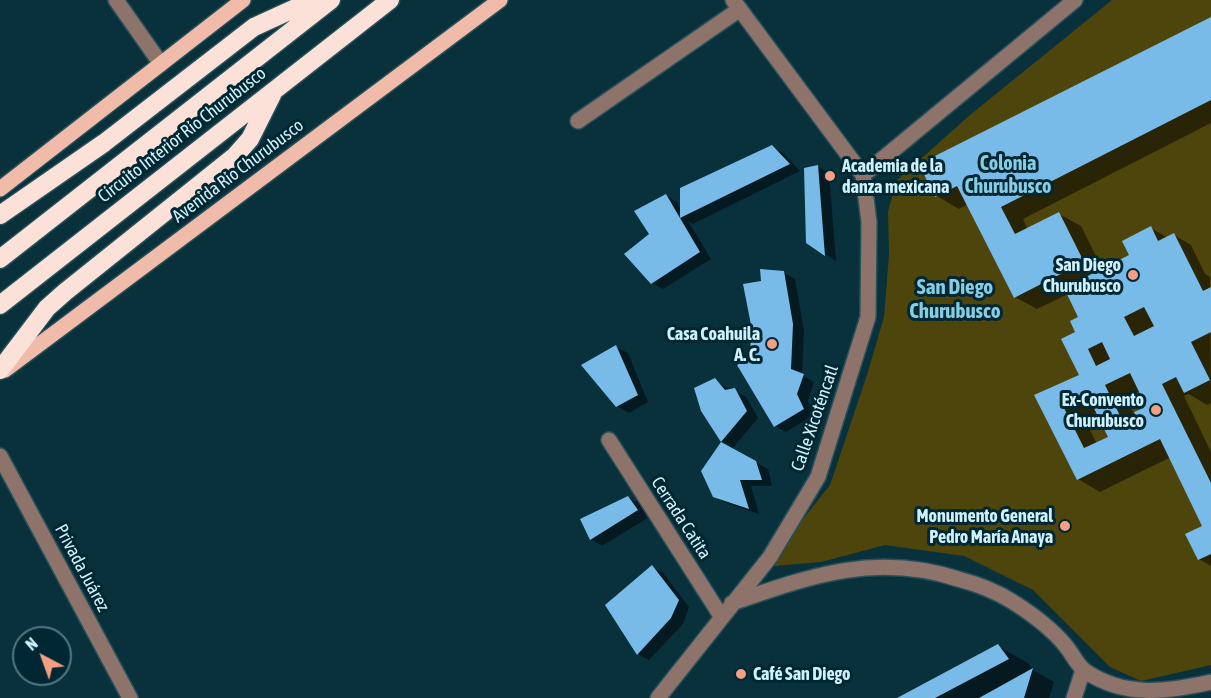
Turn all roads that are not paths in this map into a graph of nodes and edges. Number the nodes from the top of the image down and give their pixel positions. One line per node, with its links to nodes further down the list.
1 (116, 0): 9 (street)
2 (243, 0): 9 (main road)
3 (313, 0): 14 (highway)
4 (331, 0): 15 (highway, Circuito Interior Río Churubusco)
5 (390, 0): 10 (highway, Circuito Interior Río Churubusco)
6 (500, 0): 17 (main road, Avenida Río Churubusco)
7 (1075, 0): 12 (street)
8 (736, 5): 11 (street); 12 (street)
9 (161, 64): 13 (main road)
10 (274, 90): 16 (highway, Circuito Interior Río Churubusco); 17 (highway)
11 (578, 121)
12 (863, 175): 20 (street, Calle Xicoténcatl)
13 (0, 189)
14 (0, 215)
15 (0, 259)
16 (0, 305)
17 (0, 372)
18 (609, 440): 21 (street, Cerrada Catita)
19 (0, 456): 24 (street, Privada Juárez)
20 (732, 603): 21 (street, Calle Xicoténcatl); 22 (street)
21 (721, 616): 25 (street, Calle Xicoténcatl)
22 (1083, 670): 23 (street); 26 (street)
23 (1211, 682)
24 (130, 698)
25 (658, 698)
26 (1074, 698)

